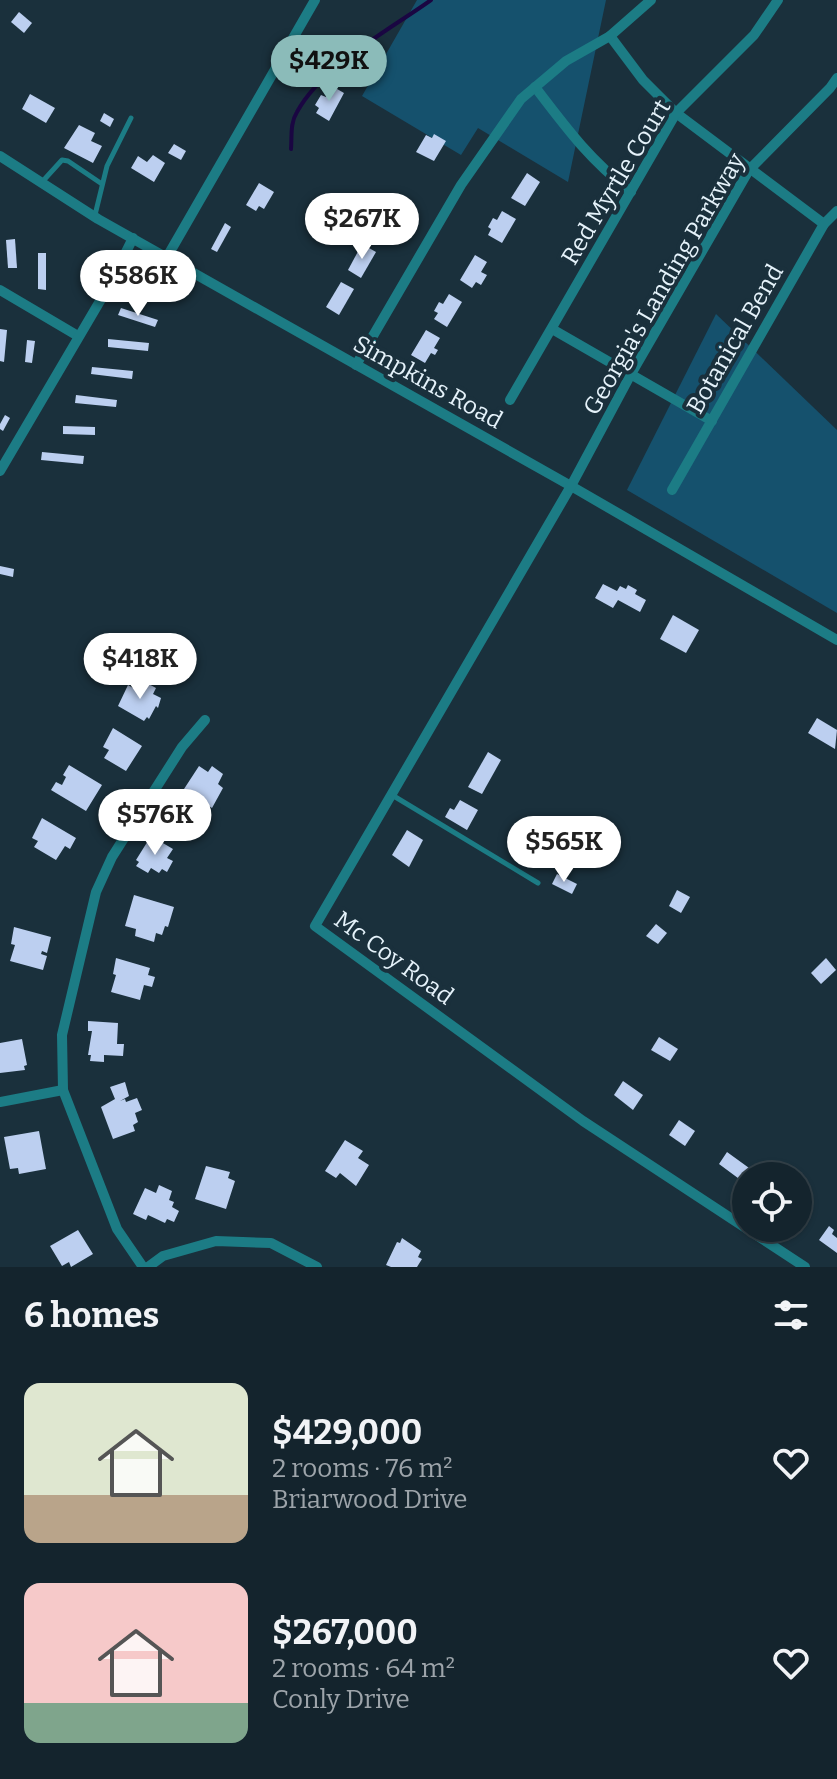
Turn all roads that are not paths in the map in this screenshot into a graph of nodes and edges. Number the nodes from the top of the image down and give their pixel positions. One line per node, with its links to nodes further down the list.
1 (315, 0): 18 (street)
2 (651, 0): 4 (street)
3 (778, 0): 7 (street, Red Myrtle Court)
4 (610, 36): 6 (street); 7 (street)
5 (837, 78): 10 (street, Georgia's Landing Parkway)
6 (535, 87): 13 (street); 22 (street)
7 (676, 113): 10 (street); 13 (street, Red Myrtle Court)
8 (131, 118): 12 (lane)
9 (0, 156): 11 (street, Simpkins Road)
10 (749, 170): 16 (street); 23 (street, Georgia's Landing Parkway)
11 (42, 183): 12 (lane); 15 (street, Simpkins Road)
12 (102, 184): 15 (lane)
13 (631, 192): 20 (street, Red Myrtle Court)
14 (837, 211): 16 (street, Botanical Bend)
15 (94, 216): 17 (street, Simpkins Road)
16 (824, 224): 25 (street, Botanical Bend)
17 (133, 238): 18 (street, Simpkins Road); 21 (street)
18 (167, 257): 22 (street, Simpkins Road)
19 (0, 290): 21 (street)
20 (552, 329): 23 (street); 24 (street, Red Myrtle Court)
21 (78, 336): 26 (street)
22 (356, 365): 27 (street, Simpkins Road)
23 (631, 374): 25 (street); 27 (street, Georgia's Landing Parkway)
24 (510, 400)
25 (712, 421): 28 (street, Botanical Bend)
26 (0, 471)
27 (571, 486): 29 (street, Simpkins Road); 31 (street, Mc Coy Road)
28 (672, 490)
29 (837, 640)
30 (205, 720): 33 (street)
31 (391, 794): 32 (lane); 37 (street, Mc Coy Road)
32 (538, 883)
33 (63, 1090): 34 (street); 35 (street)
34 (0, 1102)
35 (146, 1267): 36 (street)
36 (317, 1267)
37 (805, 1267)

